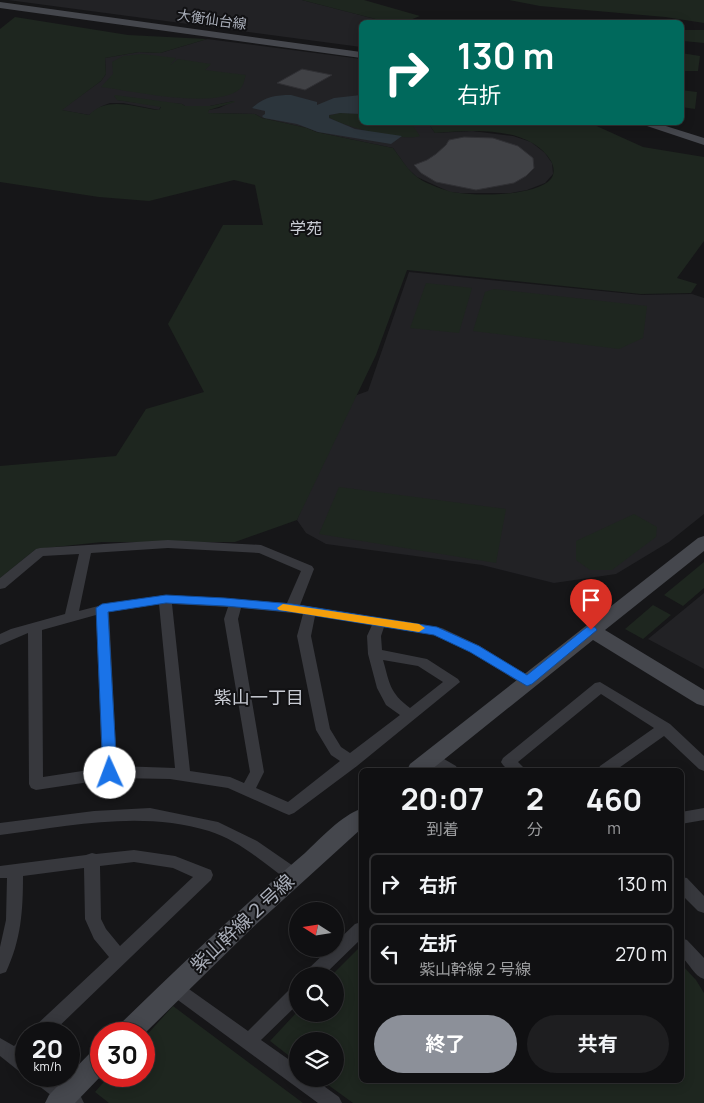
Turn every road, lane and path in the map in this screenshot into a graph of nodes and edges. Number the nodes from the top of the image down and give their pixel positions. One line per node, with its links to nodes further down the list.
1 (0, 4): 2 (main road, 大衡仙台線)
2 (359, 53)
3 (650, 125): 6 (main road)
4 (663, 125): 5 (main road)
5 (704, 138)
6 (704, 142)
7 (704, 542): 18 (main road)
8 (86, 549): 9 (street); 13 (street); 15 (street)
9 (0, 585)
10 (166, 599): 11 (street); 12 (street); 32 (street)
11 (236, 603): 13 (street); 33 (street)
12 (102, 608): 15 (street); 31 (street)
13 (292, 608): 14 (street)
14 (310, 611): 16 (street); 25 (street)
15 (71, 617): 17 (street)
16 (380, 622): 20 (street); 21 (street)
17 (34, 627): 19 (street); 31 (street)
18 (591, 630): 21 (main road); 22 (main road)
19 (0, 640)
20 (375, 654): 23 (street); 23 (street)
21 (527, 681): 26 (main road)
22 (704, 699)
23 (410, 715): 25 (street)
24 (666, 728): 27 (street); 29 (street); 30 (street)
25 (352, 762): 33 (street)
26 (425, 764): 28 (street)
27 (704, 765)
28 (442, 768)
29 (516, 768)
30 (608, 768)
31 (110, 773): 32 (street)
32 (183, 776): 33 (street)
33 (247, 790)
34 (704, 814): 35 (street)
35 (684, 817)
36 (359, 819): 40 (main road, 紫山幹線２号線)
37 (0, 829): 40 (street)
38 (92, 859): 39 (street); 45 (street); 45 (street)
39 (7, 871): 46 (street)
40 (293, 875): 49 (main road, 紫山幹線２号線)
41 (684, 886): 42 (street)
42 (704, 906)
43 (359, 931): 47 (street)
44 (684, 948): 48 (street)
45 (119, 957): 51 (street)
46 (0, 967)
47 (321, 967)
48 (704, 972)
49 (174, 987): 52 (main road, 紫山幹線２号線); 53 (street)
50 (289, 1001): 53 (street)
51 (51, 1022)
52 (139, 1022)
53 (248, 1042): 56 (street)
54 (0, 1046): 55 (street)
55 (15, 1053)
56 (289, 1071)
57 (90, 1072): 60 (main road)
58 (52, 1087): 60 (street)
59 (311, 1087): 61 (street)
60 (66, 1100)
61 (333, 1103)

